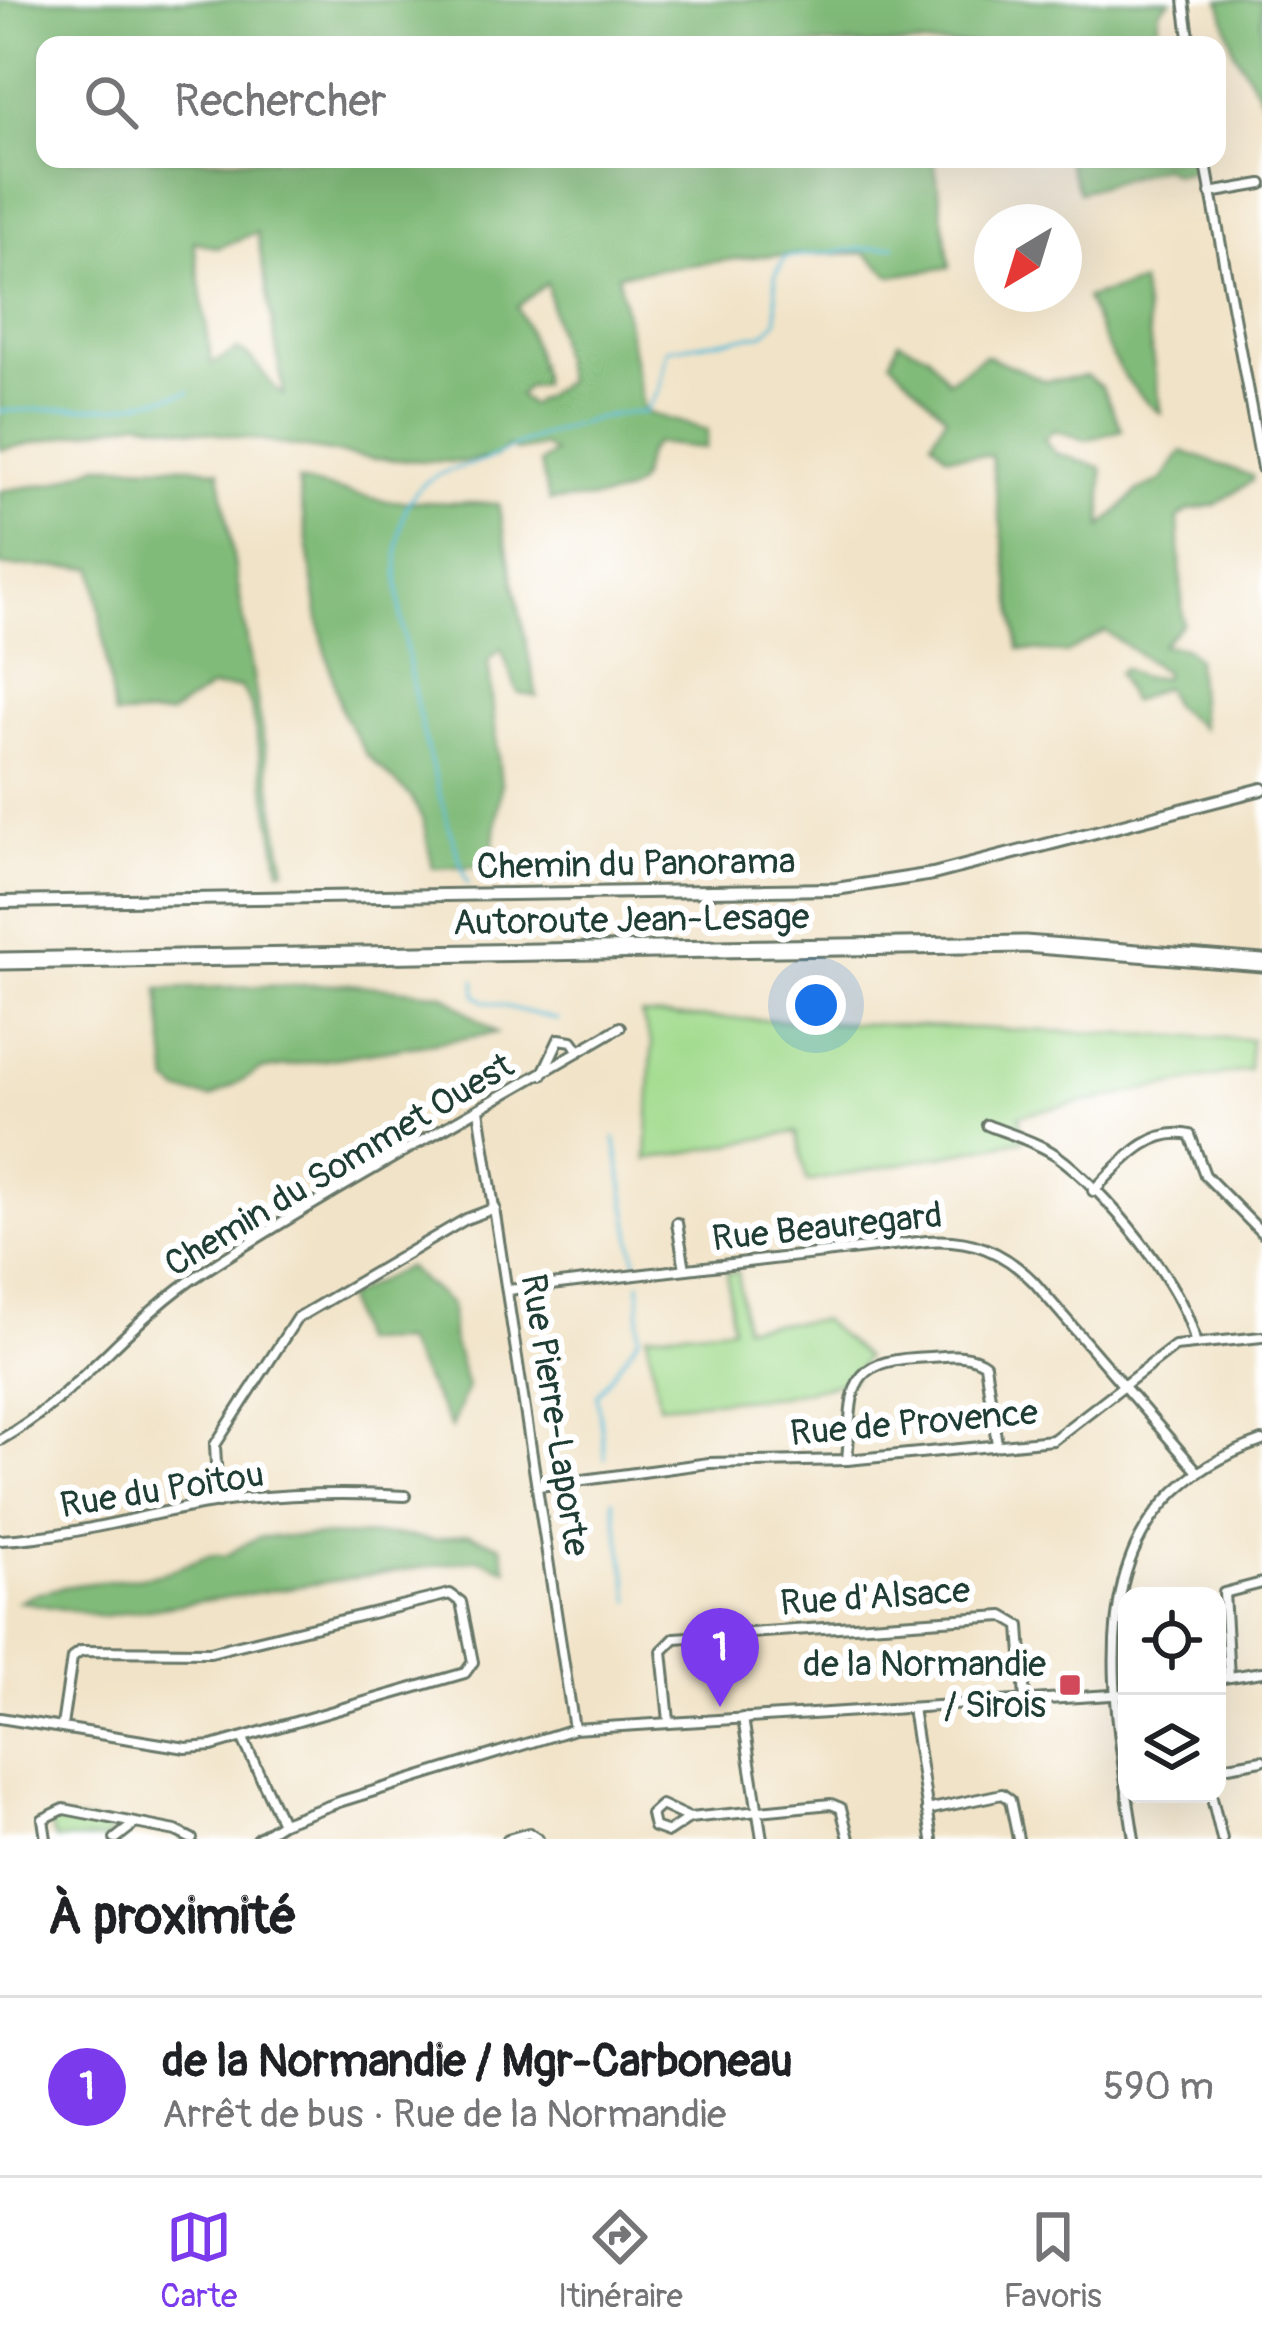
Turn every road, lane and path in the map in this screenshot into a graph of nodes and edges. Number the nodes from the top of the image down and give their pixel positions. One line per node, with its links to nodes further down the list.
1 (1184, 0): 2 (street)
2 (1189, 36)
3 (1206, 168): 5 (street)
4 (1262, 184): 5 (street)
5 (1210, 193): 6 (street)
6 (1262, 468)
7 (1262, 789): 8 (street, Chemin du Panorama)
8 (0, 902)
9 (0, 961): 10 (highway, Autoroute Jean-Lesage)
10 (1262, 963)
11 (620, 1027): 12 (street, Chemin du Sommet Ouest)
12 (579, 1051): 13 (street, Chemin du Sommet Ouest); 13 (street, Chemin du Sommet Ouest)
13 (541, 1076): 14 (street, Chemin du Sommet Ouest)
14 (479, 1110): 17 (street, Rue Pierre-Laporte); 25 (street, Chemin du Sommet Ouest)
15 (986, 1125): 16 (street)
16 (1093, 1191): 19 (street); 23 (street)
17 (495, 1208): 21 (street, Rue Pierre-Laporte); 32 (street)
18 (677, 1223): 20 (street)
19 (1262, 1233)
20 (685, 1269): 21 (street, Rue Beauregard); 24 (street, Rue Beauregard)
21 (508, 1290): 30 (street, Rue Pierre-Laporte)
22 (1262, 1336): 23 (street, Rue de Provence)
23 (1195, 1342): 24 (street, Rue de Provence)
24 (1124, 1387): 27 (street, Rue de Provence); 29 (street, Rue Beauregard)
25 (0, 1440)
26 (1262, 1441): 29 (street)
27 (997, 1444): 28 (street, Rue de Provence); 28 (street)
28 (847, 1460): 30 (street, Rue de Provence)
29 (1198, 1472): 39 (street)
30 (539, 1486): 46 (street, Rue Pierre-Laporte)
31 (405, 1496): 32 (street, Rue du Poitou)
32 (218, 1503): 33 (street, Rue du Poitou)
33 (0, 1540)
34 (1262, 1583): 36 (street)
35 (1262, 1672): 36 (street)
36 (1229, 1677): 37 (street)
37 (1226, 1678)
38 (1120, 1695): 39 (street)
39 (1112, 1696): 40 (street); 47 (street)
40 (1025, 1700): 41 (street); 44 (street, Rue d'Alsace)
41 (912, 1708): 43 (street); 53 (street)
42 (0, 1718): 45 (street)
43 (743, 1718): 44 (street); 54 (street)
44 (669, 1721): 46 (street)
45 (62, 1726): 48 (street); 48 (street)
46 (574, 1729): 57 (street)
47 (1118, 1735)
48 (244, 1741): 57 (street)
49 (1262, 1760): 50 (street)
50 (1226, 1766)
51 (1129, 1803): 68 (street)
52 (1213, 1803): 69 (street)
53 (927, 1810): 66 (street); 67 (street)
54 (758, 1812): 55 (street); 64 (street); 65 (street)
55 (688, 1818): 55 (street)
56 (135, 1823): 58 (street); 59 (street); 60 (street)
57 (282, 1823): 61 (street)
58 (46, 1839)
59 (115, 1839)
60 (193, 1839)
61 (257, 1839)
62 (508, 1839): 63 (street)
63 (538, 1839)
64 (762, 1839)
65 (849, 1839)
66 (932, 1839)
67 (1018, 1839)
68 (1134, 1839)
69 (1222, 1839)

